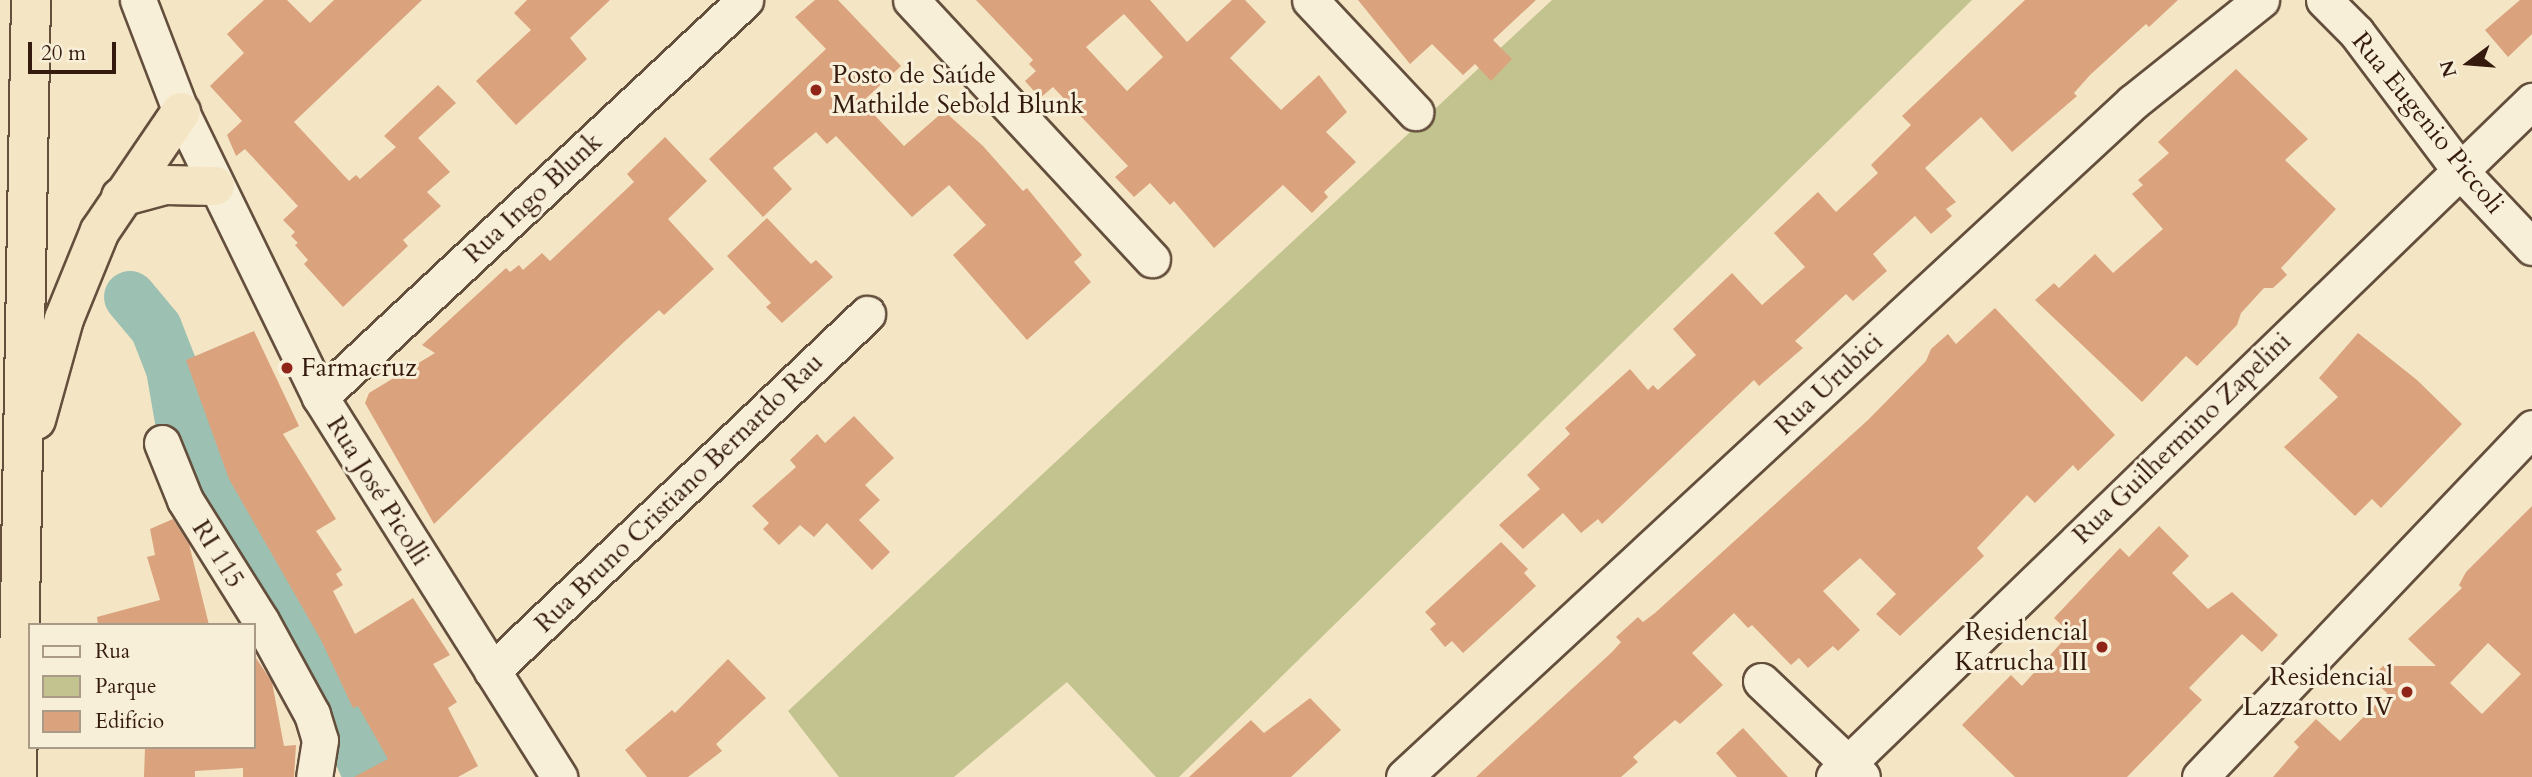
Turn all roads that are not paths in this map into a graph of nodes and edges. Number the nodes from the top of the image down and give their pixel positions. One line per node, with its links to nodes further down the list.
1 (32, 0): 21 (highway)
2 (138, 0): 9 (street, Rua José Picolli)
3 (745, 0): 18 (street, Rua Ingo Blunk)
4 (911, 0): 15 (street)
5 (1310, 0): 10 (street)
6 (2261, 0): 28 (street, Rua Urubici)
7 (2324, 0): 11 (street, Rua Eugenio Piccoli)
8 (2532, 101): 11 (street, Rua Guilhermino Zapelini)
9 (181, 112): 12 (street, Rua José Picolli); 13 (highway)
10 (1415, 113)
11 (2462, 173): 14 (street, Rua Eugenio Piccoli); 24 (street, Rua Guilhermino Zapelini)
12 (215, 186): 13 (highway); 18 (street, Rua José Picolli)
13 (121, 197): 21 (highway)
14 (2532, 247)
15 (1152, 259)
16 (0, 303): 21 (highway)
17 (867, 314): 22 (street, Rua Bruno Cristiano Bernardo Rau)
18 (320, 397): 22 (street, Rua José Picolli)
19 (2532, 428): 29 (street)
20 (162, 443): 26 (street, RI 115)
21 (21, 494): 25 (highway)
22 (492, 671): 27 (street, Rua José Picolli)
23 (1761, 681): 24 (street)
24 (1848, 773)
25 (17, 777)
26 (313, 777)
27 (559, 777)
28 (1404, 777)
29 (2200, 777)

